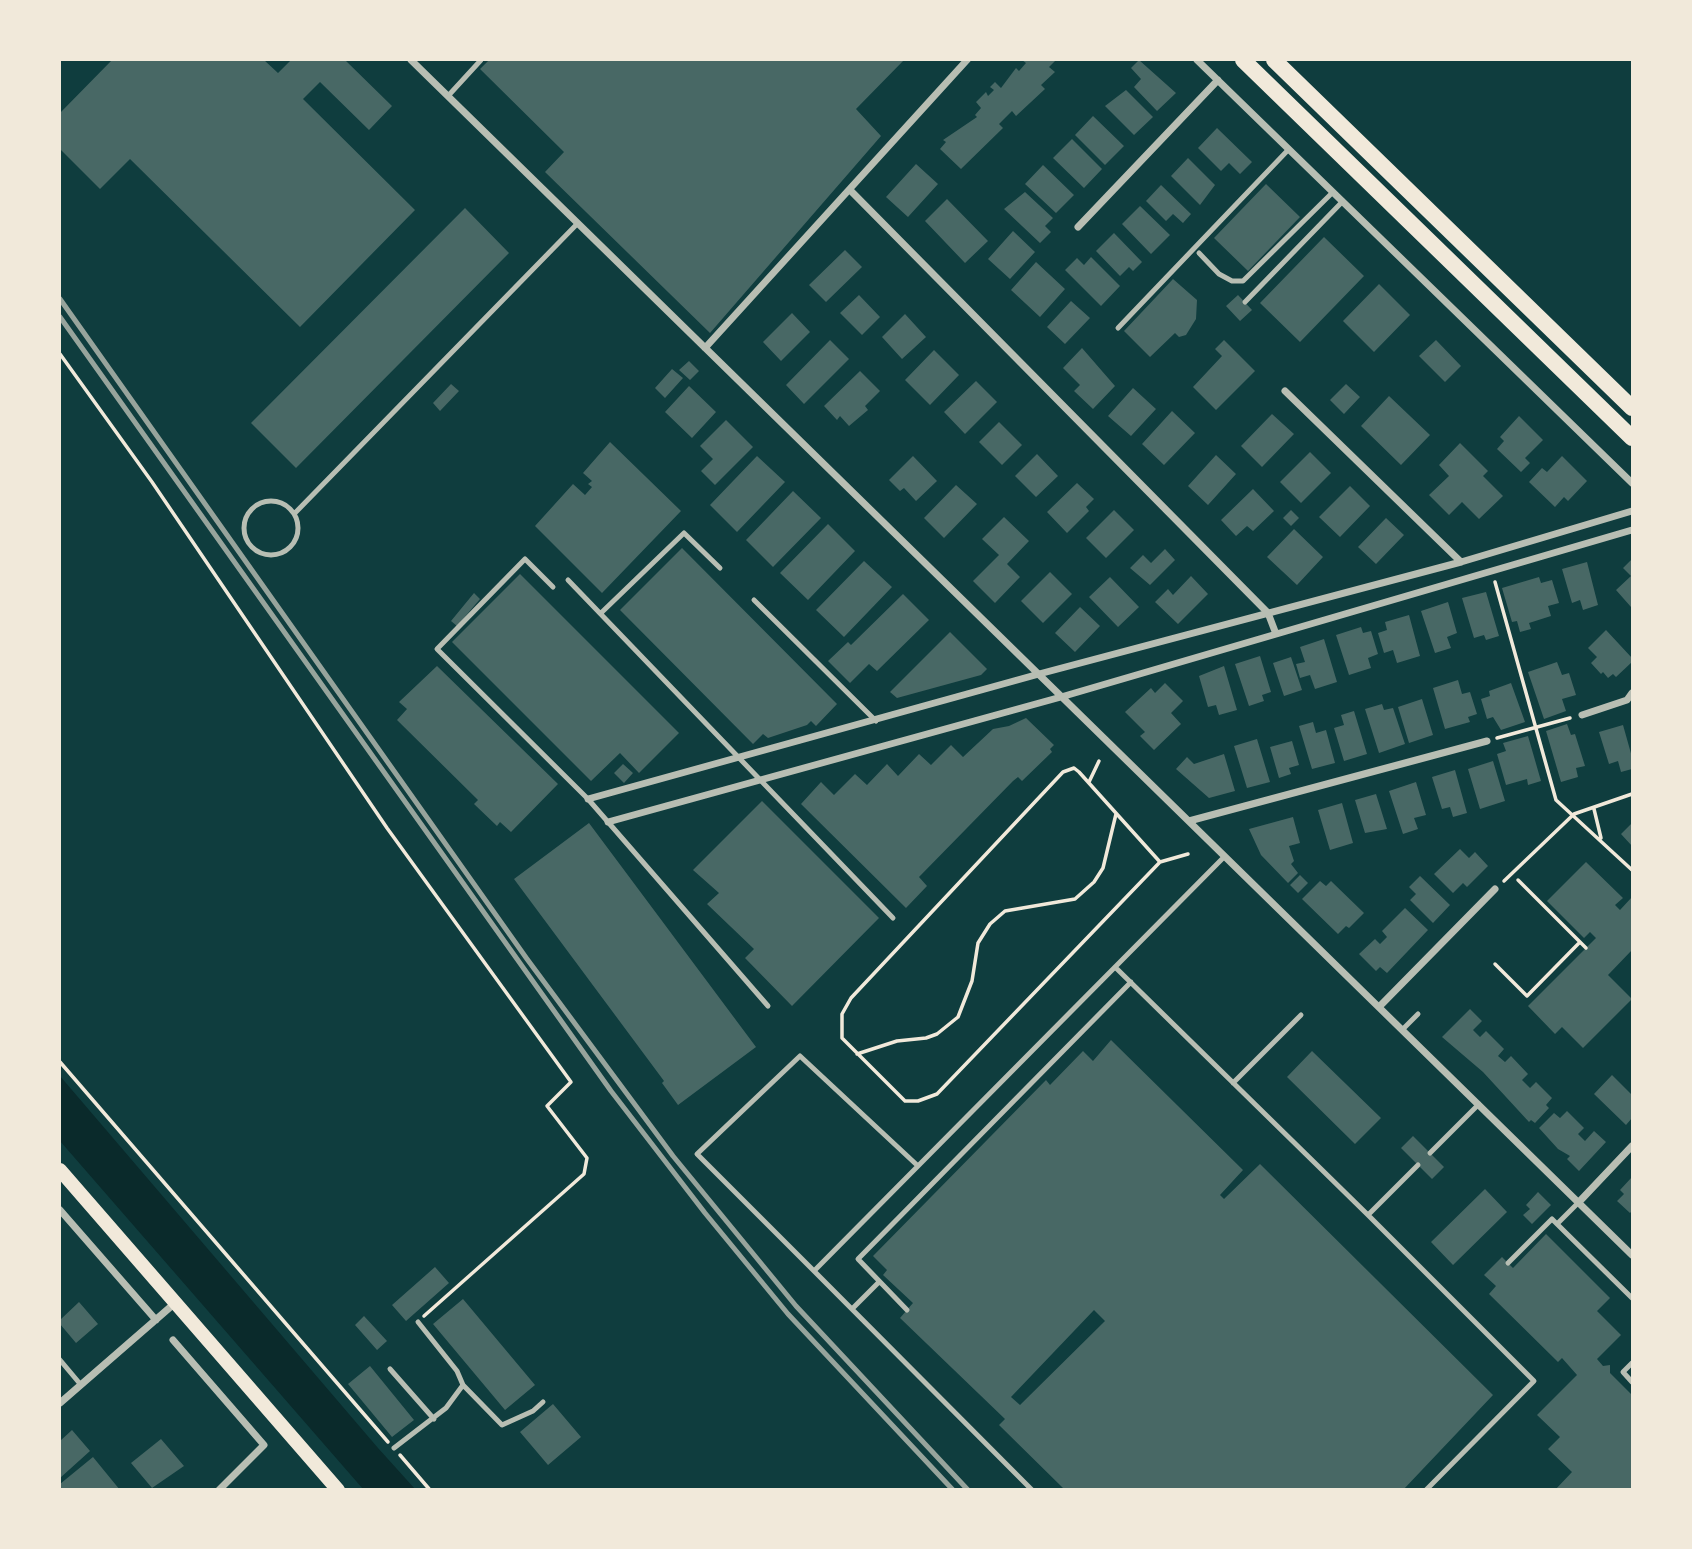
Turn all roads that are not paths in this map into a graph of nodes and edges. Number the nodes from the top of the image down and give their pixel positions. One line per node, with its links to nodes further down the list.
1 (411, 60): 8 (street)
2 (481, 60): 8 (lane)
3 (967, 60): 10 (street)
4 (1197, 60): 7 (street)
5 (1243, 60): 21 (main road)
6 (1274, 60): 20 (main road)
7 (1218, 80): 9 (street); 14 (street)
8 (448, 96): 13 (street)
9 (1289, 149): 11 (street); 17 (lane)
10 (850, 190): 18 (street); 32 (street)
11 (1333, 192): 12 (street); 15 (lane)
12 (1343, 201): 16 (lane); 22 (street)
13 (578, 223): 18 (street); 24 (lane)
14 (1079, 227)
15 (1199, 253)
16 (1245, 302)
17 (1118, 328)
18 (705, 348): 34 (street)
19 (1285, 391): 26 (street)
20 (1633, 408)
21 (1633, 438)
22 (1633, 483)
23 (1633, 511): 26 (street)
24 (293, 513): 24 (lane)
25 (1633, 530): 33 (street)
26 (1461, 562): 32 (street)
27 (720, 568): 31 (lane)
28 (568, 580): 31 (lane)
29 (553, 587): 42 (lane)
30 (754, 600): 38 (lane)
31 (601, 613): 40 (lane)
32 (1268, 613): 33 (street); 34 (street)
33 (1276, 634): 36 (street)
34 (1039, 674): 36 (street); 38 (street)
35 (1633, 693): 37 (street)
36 (1062, 696): 41 (street); 43 (street)
37 (1582, 715)
38 (876, 721): 40 (street)
39 (1486, 741): 43 (street)
40 (740, 758): 41 (lane); 42 (street)
41 (760, 779): 44 (street); 47 (lane)
42 (589, 799): 44 (lane)
43 (1189, 821): 45 (street)
44 (608, 822): 50 (lane)
45 (1225, 856): 48 (lane); 51 (street)
46 (1495, 889): 51 (street)
47 (893, 918)
48 (1115, 967): 49 (lane); 60 (lane)
49 (1131, 982): 55 (lane); 69 (lane)
50 (768, 1006)
51 (1379, 1007): 54 (street)
52 (1418, 1014): 54 (lane)
53 (1301, 1016): 55 (lane)
54 (1402, 1030): 56 (street)
55 (1233, 1083): 64 (lane)
56 (1479, 1104): 58 (lane); 62 (street)
57 (1633, 1146): 62 (street)
58 (1430, 1153)
59 (1418, 1165): 64 (lane)
60 (918, 1166): 68 (lane); 68 (lane)
61 (60, 1170): 71 (main road)
62 (1579, 1202): 65 (lane); 66 (street)
63 (60, 1210): 74 (street)
64 (1368, 1215): 90 (lane)
65 (1557, 1224): 67 (lane); 70 (lane)
66 (1633, 1255)
67 (1508, 1263)
68 (814, 1271): 72 (lane)
69 (879, 1282): 72 (lane); 73 (lane)
70 (1633, 1298)
71 (176, 1302): 74 (street); 88 (main road)
72 (852, 1309): 89 (lane)
73 (907, 1310)
74 (156, 1320): 81 (street)
75 (418, 1322): 82 (lane)
76 (173, 1340): 87 (street)
77 (60, 1360): 81 (lane)
78 (1633, 1363): 80 (lane)
79 (390, 1369): 85 (lane)
80 (1633, 1381)
81 (81, 1385): 84 (street)
82 (463, 1385): 83 (lane); 85 (lane)
83 (543, 1402)
84 (60, 1403)
85 (433, 1419): 86 (lane)
86 (394, 1448)
87 (219, 1489)
88 (338, 1489)
89 (1032, 1489)
90 (1426, 1489)

